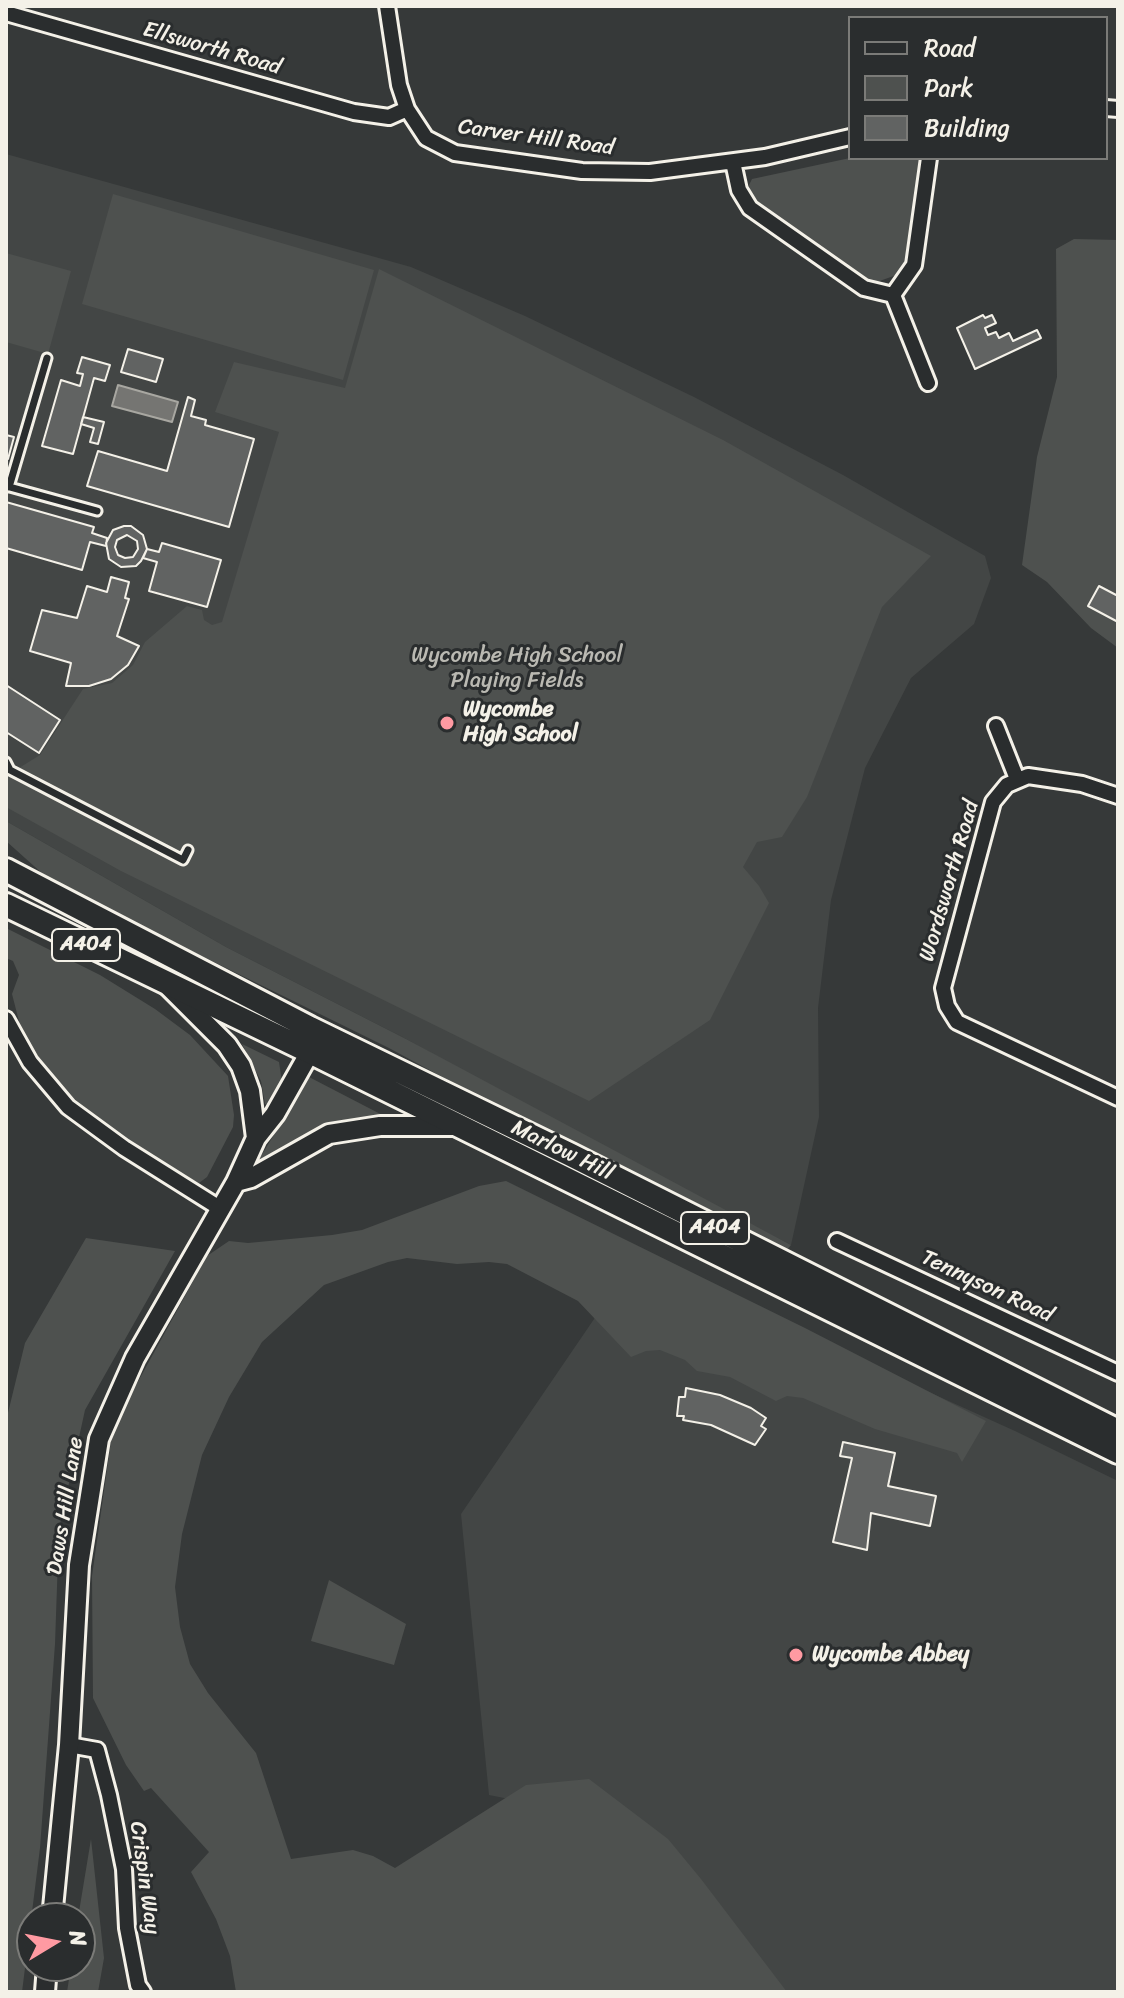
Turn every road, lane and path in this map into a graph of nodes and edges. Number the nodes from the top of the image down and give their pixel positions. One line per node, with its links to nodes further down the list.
1 (387, 6): 3 (street, Carver Hill Road)
2 (6, 13): 3 (street, Ellsworth Road)
3 (407, 109): 6 (street, Carver Hill Road)
4 (848, 137): 6 (street, Carver Hill Road)
5 (929, 160): 7 (street)
6 (733, 162): 7 (street)
7 (893, 295): 9 (street)
8 (47, 358): 10 (lane)
9 (928, 383)
10 (7, 486): 11 (lane)
11 (97, 511)
12 (996, 726): 14 (street)
13 (6, 762): 16 (lane)
14 (1017, 779): 15 (street); 23 (street, Wordsworth Road)
15 (1118, 796)
16 (188, 850)
17 (6, 870): 21 (main road, Marlow Hill / A404)
18 (6, 905): 19 (main road, Marlow Hill / A404)
19 (166, 984): 22 (main road, Marlow Hill / A404); 25 (street)
20 (6, 1019): 27 (street)
21 (310, 1028): 22 (street, Daws Hill Lane); 30 (main road, Marlow Hill / A404)
22 (310, 1052): 24 (main road, Marlow Hill / A404); 25 (street, Daws Hill Lane)
23 (1118, 1098)
24 (457, 1126): 26 (street); 31 (main road, Marlow Hill / A404)
25 (256, 1138): 26 (street, Daws Hill Lane)
26 (236, 1182): 27 (street, Daws Hill Lane)
27 (221, 1209): 32 (street, Daws Hill Lane)
28 (837, 1241): 29 (street, Tennyson Road)
29 (1118, 1373)
30 (1118, 1431)
31 (1118, 1452)
32 (69, 1745): 33 (street, Daws Hill Lane); 34 (street, Crispin Way)
33 (54, 1902)
34 (143, 1992)

